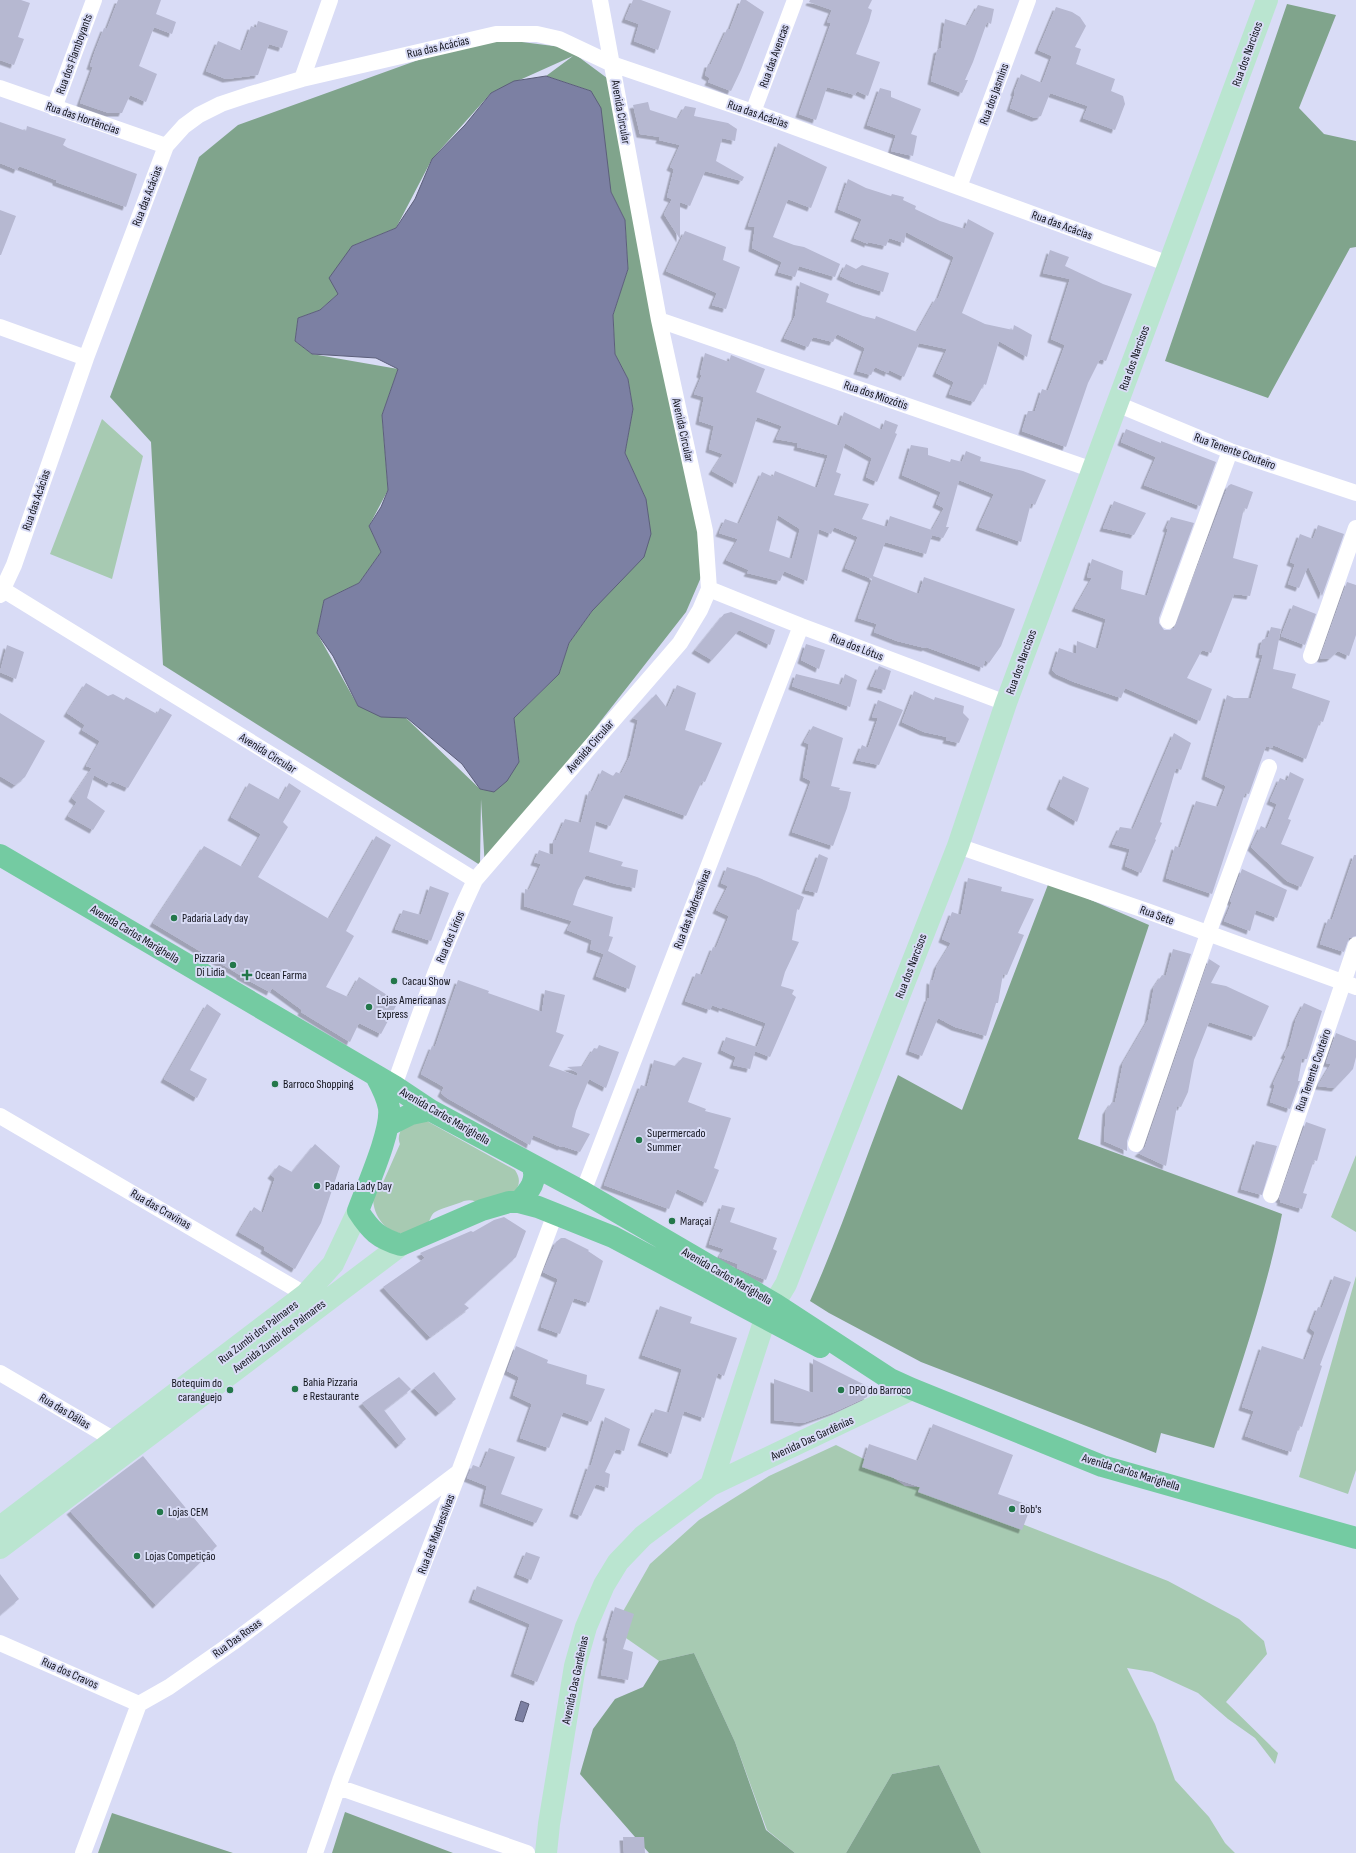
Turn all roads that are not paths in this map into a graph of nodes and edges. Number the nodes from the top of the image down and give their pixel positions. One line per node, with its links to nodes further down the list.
1 (94, 0): 10 (street, Rua dos Flamboyants)
2 (330, 0): 8 (street)
3 (600, 0): 7 (street, Avenida Circular)
4 (794, 0): 11 (street, Rua das Avencas)
5 (1028, 0): 13 (street, Rua dos Jasmins)
6 (1267, 0): 14 (street, Rua dos Narcisos)
7 (612, 64): 8 (street, Rua das Acácias); 11 (street, Rua das Acácias); 15 (street, Avenida Circular)
8 (302, 79): 12 (street, Rua das Acácias)
9 (0, 88): 10 (street, Rua das Hortências)
10 (54, 108): 12 (street, Rua das Hortências)
11 (753, 112): 13 (street, Rua das Acácias)
12 (166, 146): 17 (street, Rua das Acácias)
13 (959, 187): 14 (street, Rua das Acácias)
14 (1169, 264): 18 (street, Rua dos Narcisos)
15 (659, 320): 20 (street, Rua dos Miozótis); 24 (street, Avenida Circular)
16 (0, 327): 17 (street)
17 (86, 358): 23 (street, Rua das Acácias)
18 (1116, 404): 19 (street, Rua Tenente Couteiro); 20 (street, Rua dos Narcisos)
19 (1230, 451): 21 (street, Rua Tenente Couteiro); 26 (street)
20 (1092, 470): 29 (street, Rua dos Narcisos)
21 (1356, 492)
22 (1356, 528): 28 (street)
23 (7, 562): 25 (street, Rua das Acácias)
24 (709, 589): 27 (street, Rua dos Lótus); 33 (street, Avenida Circular)
25 (1, 592): 33 (street, Avenida Circular)
26 (1168, 620)
27 (801, 626): 29 (street, Rua dos Lótus); 43 (street, Rua das Madressilvas)
28 (1311, 656)
29 (1006, 703): 31 (street, Rua dos Narcisos)
30 (1269, 767): 34 (street)
31 (958, 846): 34 (street, Rua Sete); 50 (street, Rua dos Narcisos)
32 (0, 855): 37 (main road, Avenida Carlos Marighella)
33 (475, 880): 37 (street, Rua dos Lírios)
34 (1208, 934): 36 (street, Rua Sete); 41 (street)
35 (1356, 945): 36 (street, Rua Tenente Couteiro)
36 (1349, 985): 44 (street, Rua Tenente Couteiro)
37 (385, 1081): 38 (main road, Avenida Carlos Marighella); 40 (main road)
38 (430, 1110): 40 (main road); 42 (main road, Avenida Carlos Marighella)
39 (0, 1116): 49 (street, Rua das Cravinas)
40 (389, 1125): 46 (main road, Rua Zumbi dos Palmares)
41 (1136, 1144)
42 (532, 1165): 43 (main road, Avenida Carlos Marighella); 45 (main road)
43 (583, 1192): 50 (main road, Avenida Carlos Marighella)
44 (1271, 1195)
45 (519, 1202): 47 (main road, Avenida Carlos Marighella); 48 (main road, Avenida Zumbi dos Palmares)
46 (358, 1211): 48 (main road); 49 (street, Rua Zumbi dos Palmares)
47 (555, 1214): 50 (main road, Avenida Carlos Marighella); 54 (street, Rua das Madressilvas)
48 (401, 1245): 49 (street, Avenida Zumbi dos Palmares)
49 (314, 1299): 53 (street, Avenida Zumbi dos Palmares)
50 (770, 1311): 52 (main road, Avenida Carlos Marighella); 55 (street)
51 (0, 1372): 53 (street, Rua das Dálias)
52 (912, 1390): 55 (street, Avenida Das Gardênias); 57 (main road, Avenida Carlos Marighella)
53 (122, 1445): 56 (street); 58 (street, Avenida Zumbi dos Palmares)
54 (459, 1472): 60 (street, Rua Das Rosas); 61 (street, Rua das Madressilvas)
55 (711, 1485): 65 (street, Avenida Das Gardênias)
56 (0, 1527)
57 (1356, 1538)
58 (0, 1548)
59 (0, 1643): 60 (street, Rua dos Cravos)
60 (139, 1704): 62 (street)
61 (338, 1787): 63 (street, Rua das Madressilvas); 64 (street)
62 (83, 1853)
63 (315, 1853)
64 (527, 1853)
65 (546, 1853)

